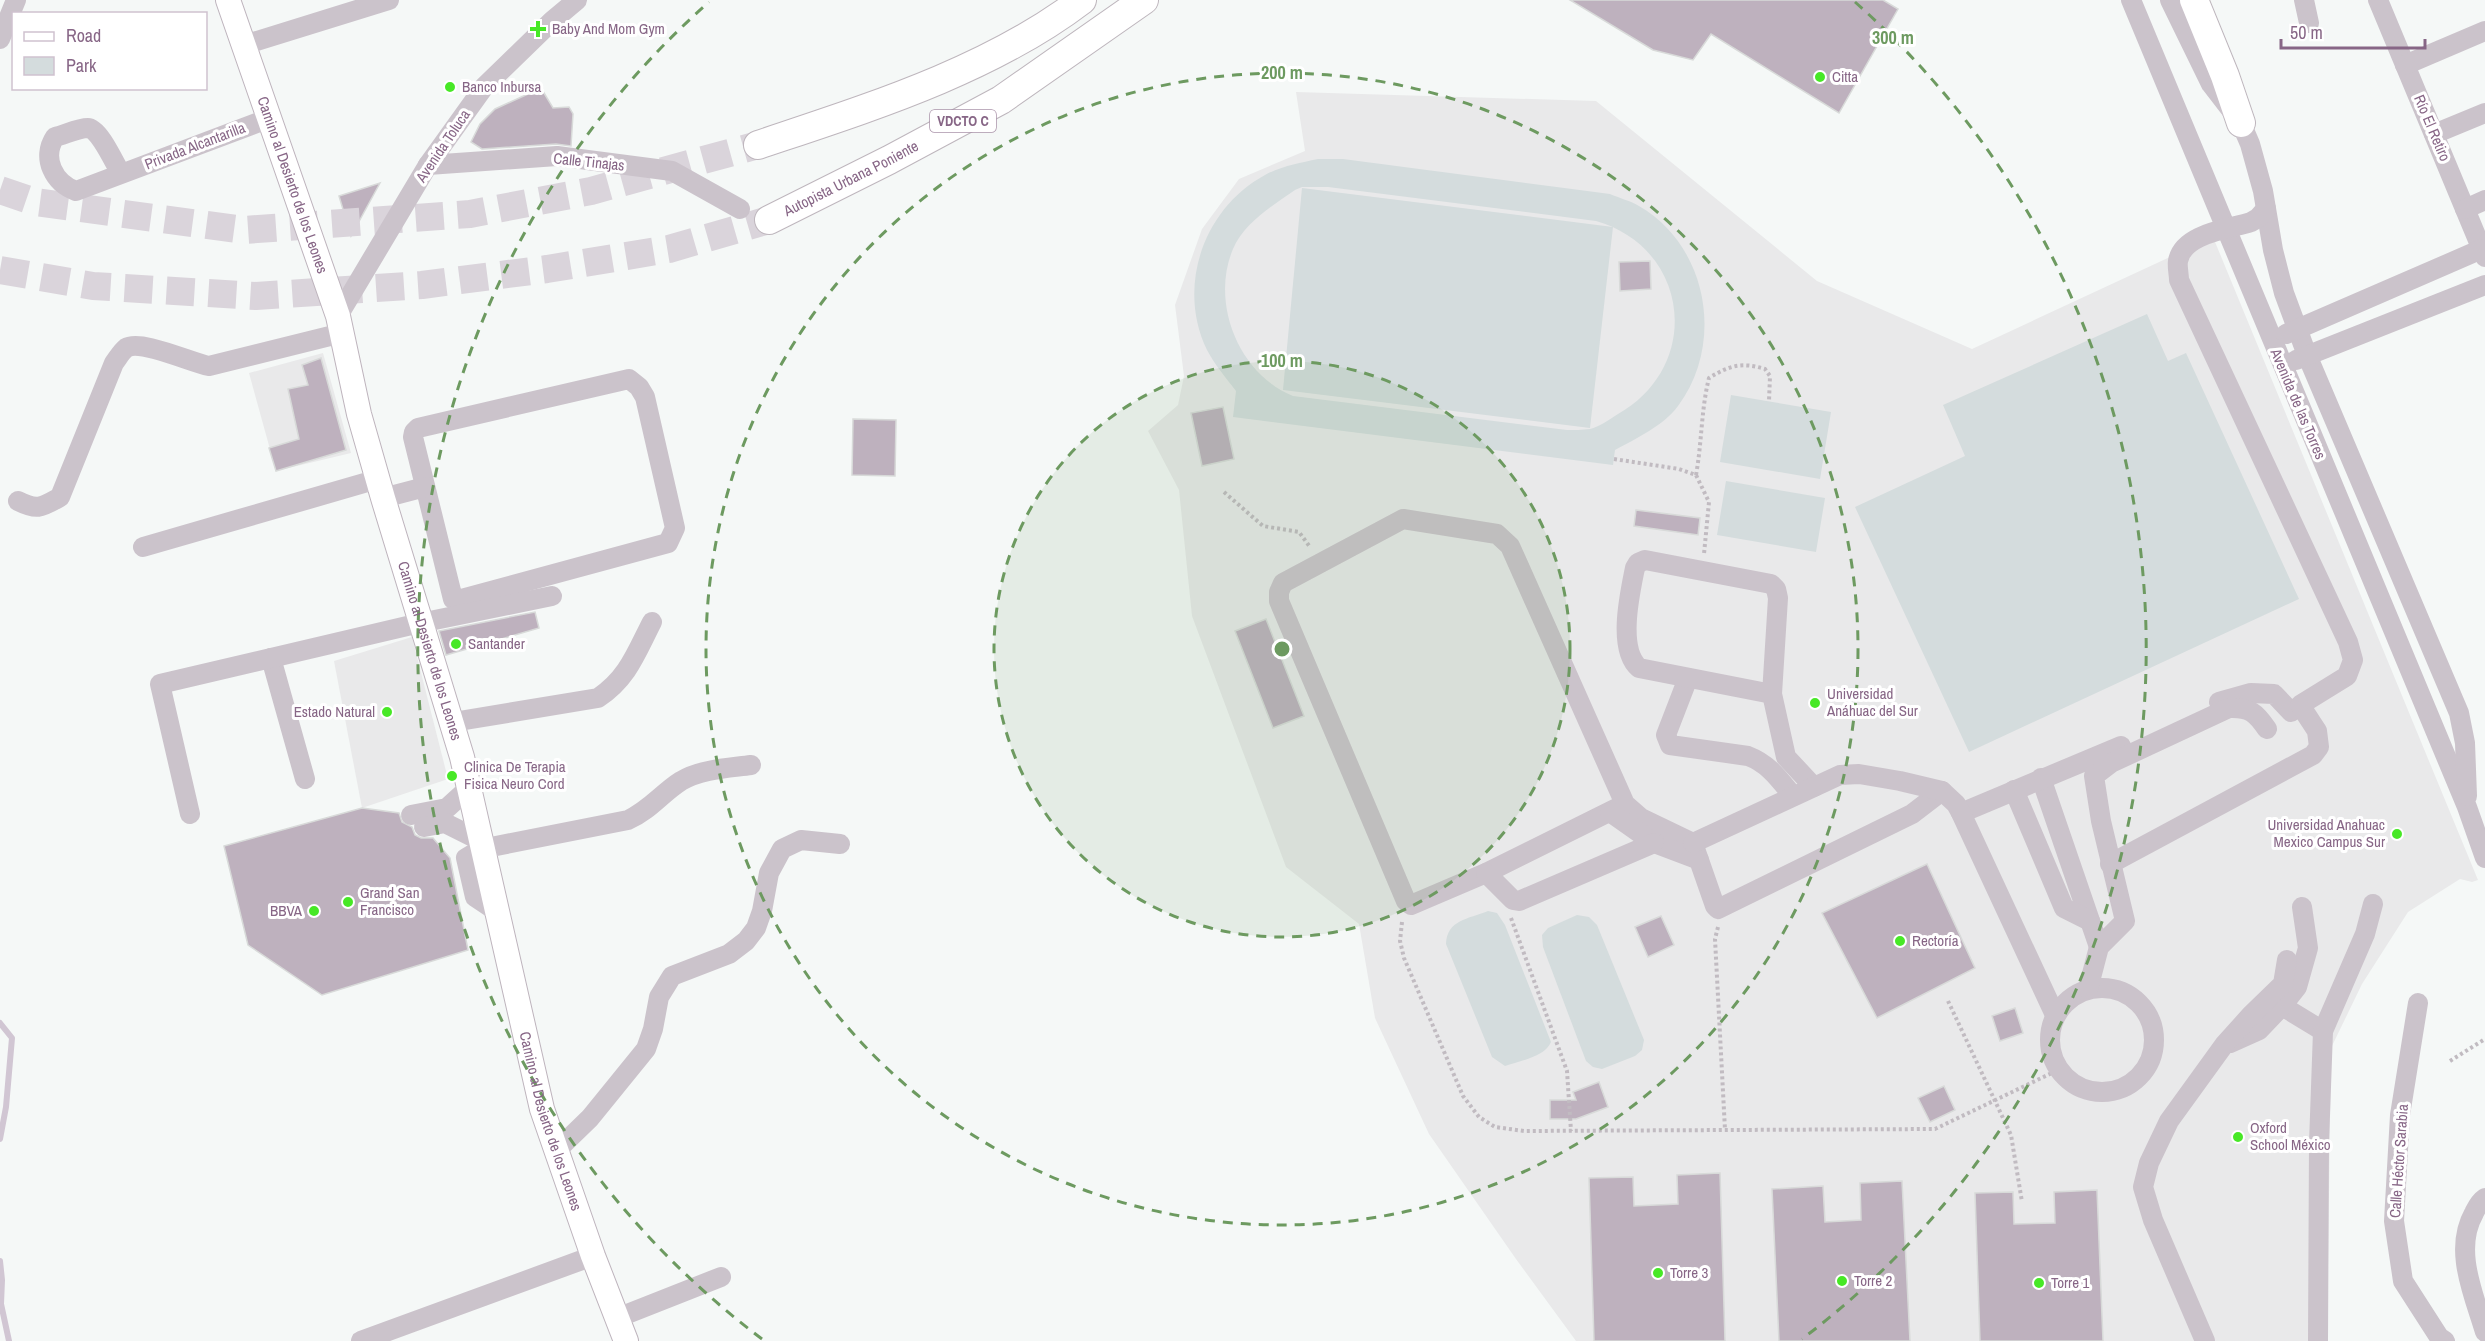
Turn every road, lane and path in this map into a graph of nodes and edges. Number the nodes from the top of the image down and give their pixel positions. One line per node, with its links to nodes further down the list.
1 (16, 0): 14 (street)
2 (228, 0): 15 (main road, Camino al Desierto de los Leones)
3 (388, 0): 15 (street)
4 (577, 0): 22 (street, Avenida Toluca)
5 (1082, 0): 21 (highway)
6 (1144, 0): 28 (highway, Autopista Urbana Poniente / VDCTO C)
7 (2131, 0): 29 (street, Avenida de las Torres)
8 (2170, 0): 19 (street, Avenida de las Torres)
9 (2194, 0): 19 (highway)
10 (2304, 0): 12 (street)
11 (2378, 0): 16 (street, Río El Retiro)
12 (2309, 22)
13 (2485, 31): 16 (street)
14 (0, 39)
15 (244, 45): 18 (main road, Camino al Desierto de los Leones)
16 (2405, 65): 20 (street, Río El Retiro)
17 (2485, 113): 20 (street)
18 (270, 118): 23 (street, Privada Alcantarilla); 32 (main road, Camino al Desierto de los Leones)
19 (2241, 123): 26 (street, Avenida de las Torres)
20 (2434, 134): 27 (street, Río El Retiro)
21 (758, 145)
22 (428, 165): 25 (street, Calle Tinajas); 32 (street, Avenida Toluca)
23 (121, 174)
24 (2485, 201): 27 (street)
25 (740, 209)
26 (2266, 209): 29 (street); 33 (street, Avenida de las Torres)
27 (2465, 209): 30 (street, Río El Retiro)
28 (769, 220)
29 (2225, 228): 34 (street, Avenida de las Torres); 53 (street)
30 (2484, 253): 33 (street)
31 (2485, 285): 35 (street)
32 (340, 324): 41 (main road, Camino al Desierto de los Leones); 43 (street)
33 (2297, 329): 34 (street); 35 (street, Avenida de las Torres)
34 (2271, 340): 36 (street, Avenida de las Torres)
35 (2307, 355): 36 (street); 64 (street, Avenida de las Torres)
36 (2282, 366): 64 (street, Avenida de las Torres)
37 (1769, 401): 39 (path)
38 (1614, 459): 39 (path)
39 (1696, 475): 46 (path)
40 (425, 487): 40 (street); 41 (street)
41 (380, 489): 44 (street); 49 (main road, Camino al Desierto de los Leones)
42 (1224, 492): 45 (path)
43 (18, 501)
44 (143, 547)
45 (1319, 564): 65 (street); 77 (street)
46 (1703, 570): 51 (street); 52 (street)
47 (552, 596): 49 (street)
48 (652, 622): 54 (street)
49 (420, 623): 50 (street); 54 (main road, Camino al Desierto de los Leones)
50 (271, 658): 58 (street); 67 (street)
51 (1689, 678): 52 (street); 62 (street)
52 (1772, 694): 59 (street)
53 (2295, 708): 57 (street); 74 (street)
54 (453, 722): 63 (main road, Camino al Desierto de los Leones)
55 (2267, 729): 74 (street)
56 (751, 765): 71 (street)
57 (2041, 778): 60 (street); 81 (street)
58 (305, 779)
59 (1814, 787): 61 (street); 62 (street)
60 (2014, 790): 66 (street); 81 (street)
61 (1942, 792): 66 (street); 80 (street)
62 (1793, 796): 73 (street)
63 (471, 797): 68 (street); 68 (street); 71 (main road, Camino al Desierto de los Leones)
64 (2467, 807): 72 (street, Avenida de las Torres)
65 (1618, 808): 69 (street); 73 (street); 75 (street)
66 (1961, 813): 88 (street)
67 (190, 814)
68 (445, 823): 71 (street)
69 (1654, 843): 73 (street); 76 (street)
70 (840, 844): 97 (street)
71 (480, 845): 97 (main road, Camino al Desierto de los Leones)
72 (2485, 858)
73 (1699, 859): 80 (street)
74 (2110, 864): 82 (street)
75 (1486, 873): 76 (street); 77 (street)
76 (1513, 900): 96 (path)
77 (1406, 901): 96 (path)
78 (2373, 904): 90 (street)
79 (2302, 907): 87 (street)
80 (1722, 909): 95 (path)
81 (2090, 921): 82 (street)
82 (2098, 947): 84 (street)
83 (2287, 960): 89 (street)
84 (2088, 989): 88 (street); 93 (street)
85 (1948, 1001): 94 (path)
86 (2418, 1003): 108 (street, Calle Héctor Sarabia)
87 (2282, 1006): 89 (street); 90 (street)
88 (2055, 1015): 93 (street)
89 (2255, 1022): 106 (street)
90 (2324, 1031): 107 (street)
91 (2485, 1039): 92 (path)
92 (2450, 1061)
93 (2058, 1070): 94 (path)
94 (1996, 1100): 95 (path); 99 (path)
95 (1725, 1130): 96 (path)
96 (1571, 1131)
97 (556, 1151): 100 (main road, Camino al Desierto de los Leones)
98 (2485, 1198): 103 (street)
99 (2022, 1202)
100 (593, 1256): 102 (main road, Camino al Desierto de los Leones); 104 (street)
101 (721, 1277): 102 (street)
102 (617, 1318): 105 (main road, Camino al Desierto de los Leones)
103 (2485, 1332)
104 (361, 1341)
105 (626, 1341)
106 (2205, 1341)
107 (2318, 1341)
108 (2445, 1341)

